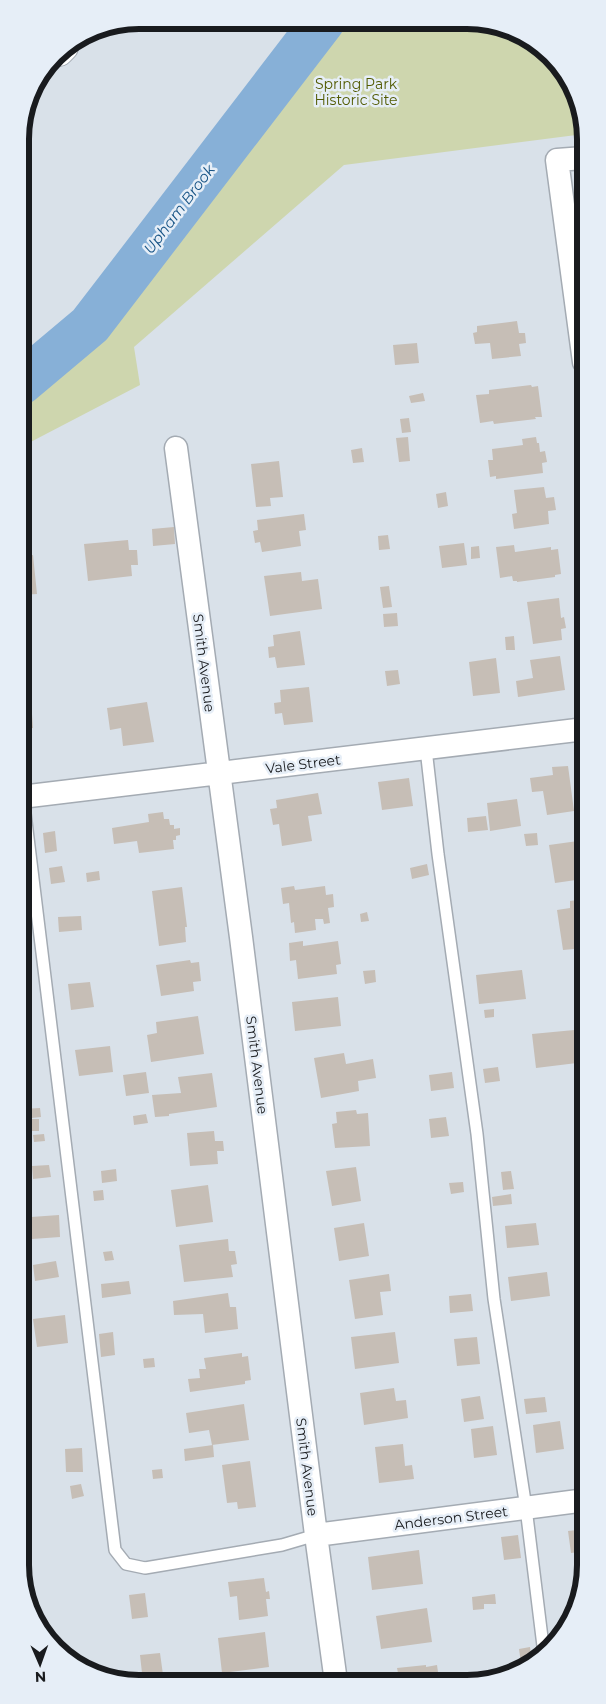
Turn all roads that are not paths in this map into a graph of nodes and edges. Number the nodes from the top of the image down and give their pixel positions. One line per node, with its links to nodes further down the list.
1 (577, 159): 2 (street)
2 (577, 310)
3 (176, 448): 6 (street, Smith Avenue)
4 (577, 730): 5 (street, Vale Street)
5 (426, 749): 6 (street, Vale Street); 10 (lane)
6 (219, 774): 7 (street, Vale Street); 11 (street, Smith Avenue)
7 (29, 796)
8 (29, 854): 11 (lane)
9 (577, 1501): 10 (street, Anderson Street)
10 (526, 1508): 11 (street, Anderson Street); 12 (lane)
11 (316, 1535): 13 (street, Smith Avenue)
12 (543, 1645)
13 (335, 1675)

